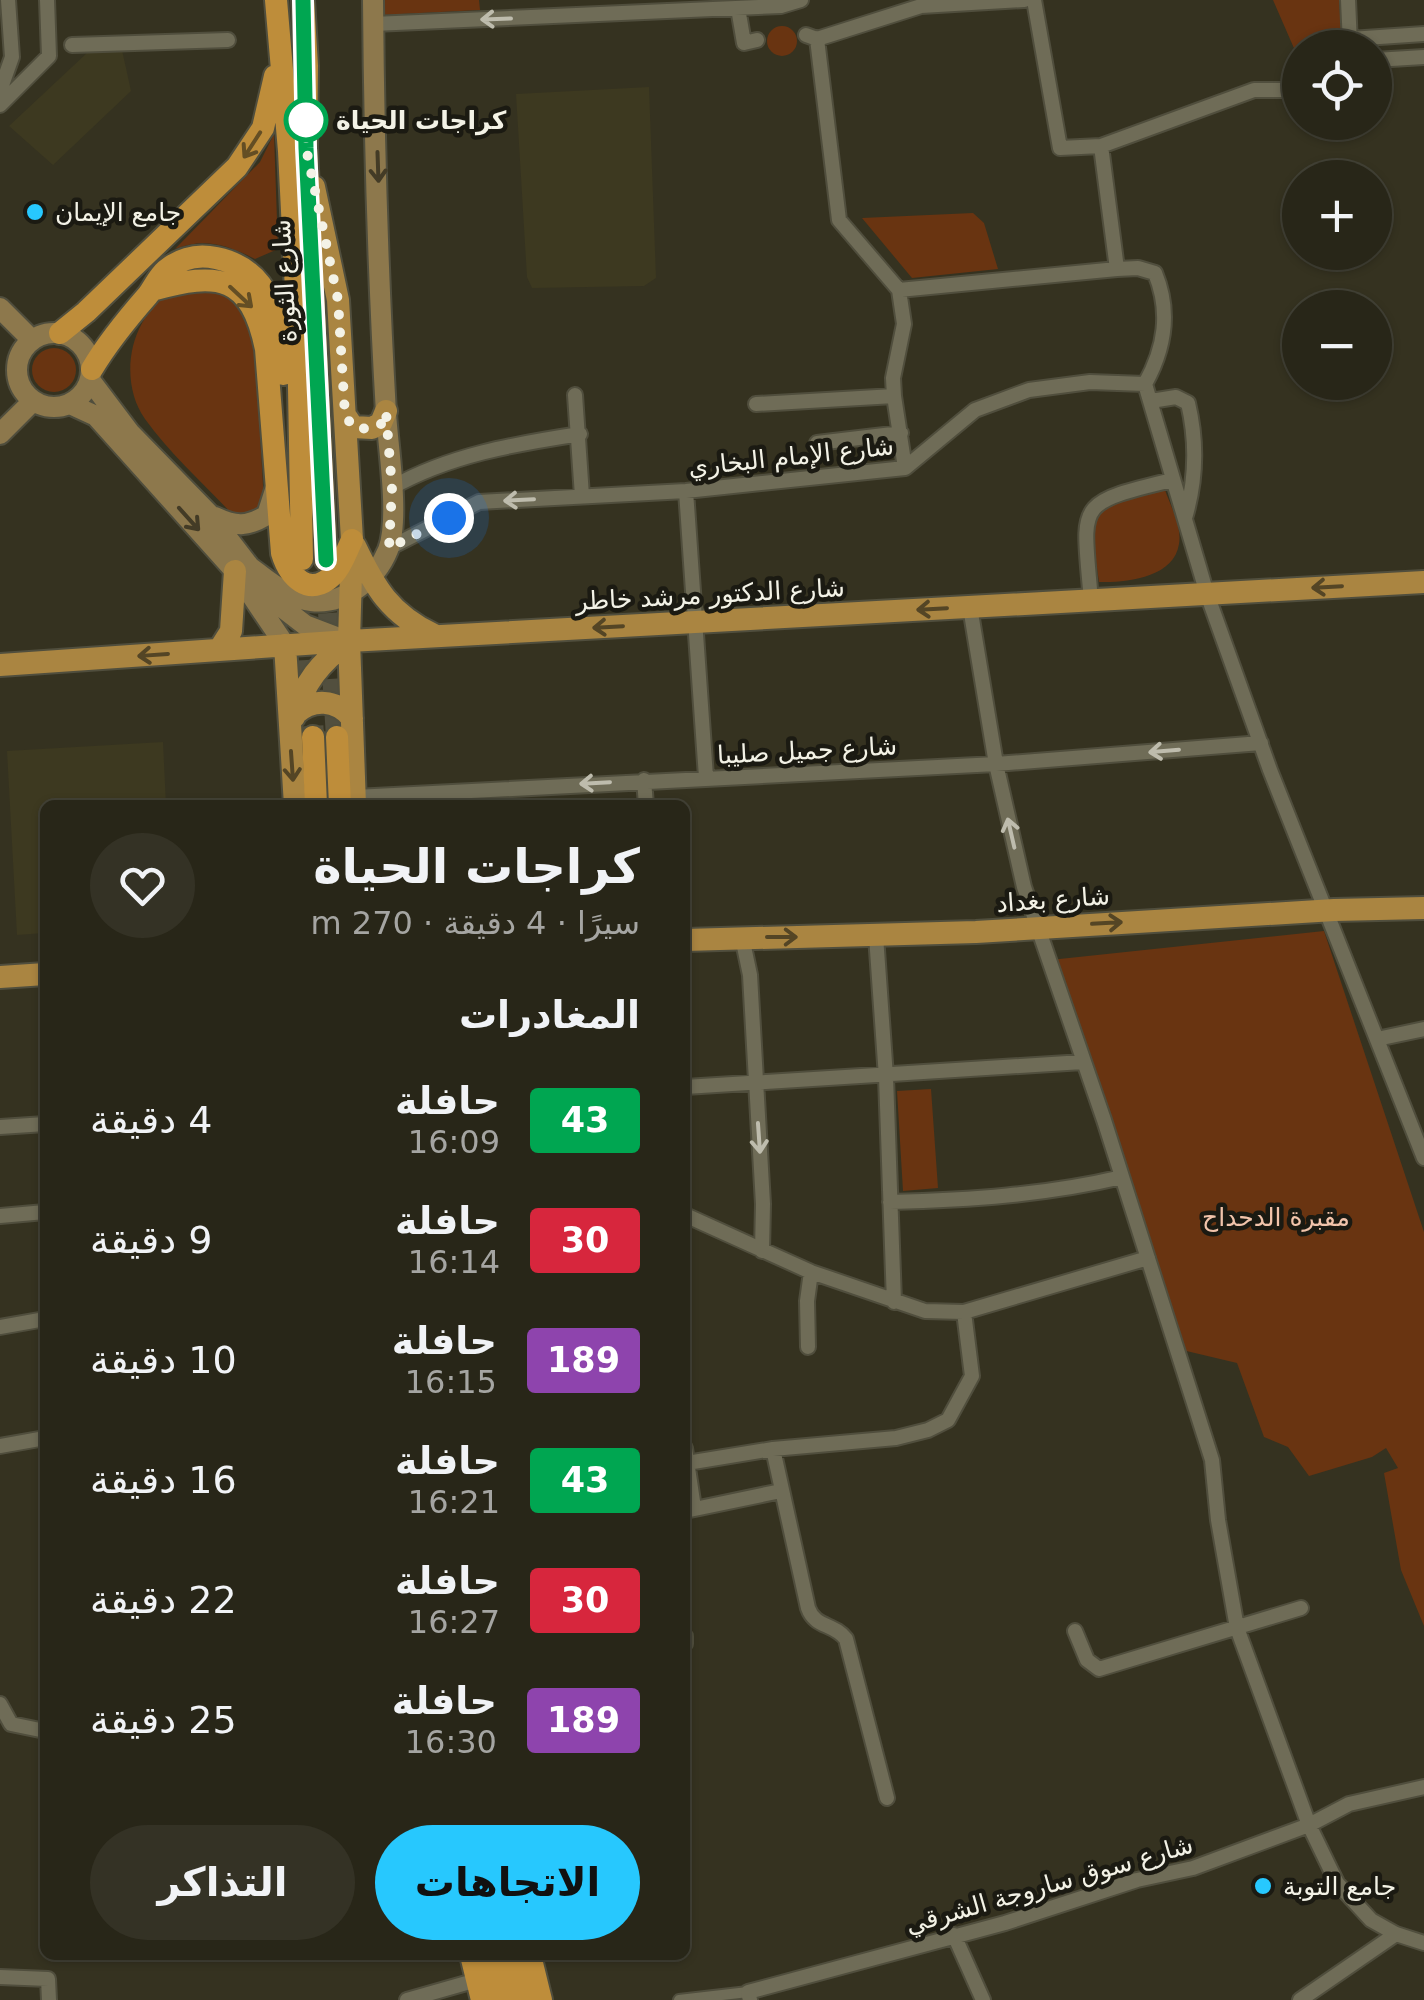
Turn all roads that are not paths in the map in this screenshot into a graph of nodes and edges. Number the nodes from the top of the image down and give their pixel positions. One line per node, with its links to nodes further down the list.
1 (8, 0): 23 (street)
2 (47, 0): 24 (street)
3 (276, 0): 19 (highway, شارع الثورة)
4 (303, 0): 26 (highway, شارع الثورة)
5 (373, 0): 12 (main road)
6 (802, 0): 11 (street)
7 (1024, 0): 10 (street)
8 (1034, 0): 25 (street)
9 (1348, 0): 13 (street)
10 (921, 3): 30 (street)
11 (738, 8): 12 (street, one-way to 12); 17 (street)
12 (373, 24): 45 (main road, one-way to 45)
13 (1349, 30)
14 (1424, 34): 15 (street)
15 (1392, 38)
16 (228, 40): 18 (street)
17 (757, 40)
18 (72, 45)
19 (280, 53): 27 (highway, one-way to 27); 57 (highway, شارع الثورة)
20 (1424, 57): 21 (street)
21 (1392, 59)
22 (1282, 90): 25 (street)
23 (0, 92)
24 (0, 106)
25 (1101, 146): 28 (street)
26 (306, 148): 46 (main road); 57 (highway, شارع الثورة)
27 (147, 253): 29 (highway); 32 (highway)
28 (1117, 269): 30 (street); 38 (street)
29 (158, 281): 35 (highway); 53 (highway, one-way to 53); 57 (highway)
30 (898, 290): 40 (street)
31 (0, 308): 34 (main road)
32 (86, 312): 33 (highway); 35 (highway)
33 (60, 333): 34 (main road); 36 (main road)
34 (32, 340): 37 (main road)
35 (110, 340): 36 (highway)
36 (91, 374): 43 (main road); 58 (main road)
37 (8, 375): 42 (main road)
38 (1145, 384): 41 (street); 51 (street, شارع الإمام البخاري)
39 (574, 395): 49 (street)
40 (894, 396): 44 (street); 47 (street)
41 (1150, 400): 52 (street); 59 (street)
42 (33, 401): 43 (main road); 48 (main road)
43 (70, 404): 62 (main road, one-way to 62)
44 (756, 404)
45 (386, 412): 46 (main road); 54 (main road)
46 (345, 415): 60 (main road)
47 (900, 433): 50 (street); 51 (street)
48 (0, 434)
49 (580, 434): 54 (street); 56 (street)
50 (817, 442)
51 (905, 468): 55 (street, شارع الإمام البخاري)
52 (1172, 480): 59 (street); 66 (street)
53 (276, 486): 58 (main road); 60 (highway)
54 (392, 488): 61 (main road)
55 (686, 490): 56 (street, شارع الإمام البخاري); 68 (street)
56 (582, 496): 61 (street, شارع الإمام البخاري, one-way to 61)
57 (299, 511)
58 (209, 514): 62 (main road)
59 (1185, 518): 65 (street)
60 (352, 540): 64 (main road)
61 (389, 548): 64 (main road)
62 (243, 569): 64 (main road); 70 (main road); 71 (main road); 72 (main road)
63 (1424, 582): 65 (main road, شارع الدكتور مرشد خاطر, one-way to 65)
64 (361, 586): 69 (main road); 70 (main road)
65 (1207, 594): 66 (main road, شارع الدكتور مرشد خاطر); 76 (street)
66 (1091, 600): 67 (main road, شارع الدكتور مرشد خاطر)
67 (970, 607): 68 (main road, شارع الدكتور مرشد خاطر, one-way to 68); 77 (street)
68 (694, 622): 69 (main road, شارع الدكتور مرشد خاطر, one-way to 69); 78 (street)
69 (437, 636): 70 (main road, شارع الدكتور مرشد خاطر)
70 (349, 641): 71 (main road, شارع الدكتور مرشد خاطر); 74 (main road); 75 (main road)
71 (285, 645): 72 (main road, شارع الدكتور مرشد خاطر); 75 (main road)
72 (218, 650): 73 (main road, شارع الدكتور مرشد خاطر, one-way to 73)
73 (0, 665)
74 (352, 718): 75 (main road); 83 (main road)
75 (292, 721): 80 (main road, one-way to 80)
76 (1262, 743): 77 (street, شارع جميل صليبا, one-way to 77); 87 (street)
77 (996, 764): 78 (street, شارع جميل صليبا); 88 (street, one-way to 77)
78 (706, 777): 79 (street, شارع جميل صليبا)
79 (644, 780): 84 (street, شارع جميل صليبا, one-way to 84); 85 (street)
80 (295, 800)
81 (317, 800): 82 (highway)
82 (349, 800)
83 (350, 800)
84 (377, 800)
85 (646, 800)
86 (1424, 908): 87 (main road, شارع بغداد)
87 (1325, 910): 88 (main road, شارع بغداد, one-way to 87); 95 (street)
88 (1035, 927): 89 (main road, شارع بغداد); 96 (street)
89 (876, 936): 90 (main road, شارع بغداد, one-way to 89); 97 (street)
90 (742, 937): 91 (main road, شارع بغداد); 98 (street)
91 (690, 940)
92 (40, 974): 93 (main road)
93 (0, 977)
94 (1424, 1028): 95 (street)
95 (1377, 1040): 102 (street)
96 (1082, 1062): 97 (street); 103 (street)
97 (886, 1076): 98 (street); 104 (street)
98 (756, 1082): 99 (street); 108 (street, one-way to 108)
99 (690, 1088)
100 (40, 1124): 101 (street)
101 (0, 1126)
102 (1424, 1158)
103 (1122, 1176): 104 (street); 109 (street)
104 (890, 1202): 111 (street)
105 (40, 1212): 106 (street)
106 (0, 1216)
107 (690, 1217): 108 (street)
108 (762, 1251): 110 (street)
109 (1148, 1258): 112 (street); 123 (street)
110 (810, 1272): 111 (street); 115 (street)
111 (894, 1302): 112 (street)
112 (964, 1312): 118 (street)
113 (40, 1320): 114 (street)
114 (0, 1327)
115 (808, 1347)
116 (40, 1439): 117 (street)
117 (0, 1446)
118 (773, 1449): 119 (street); 120 (street)
119 (690, 1455)
120 (782, 1490): 121 (street); 129 (street)
121 (690, 1510)
122 (1301, 1608): 123 (street)
123 (1237, 1628): 124 (street); 130 (street)
124 (1075, 1632)
125 (0, 1704): 126 (street)
126 (5, 1728): 127 (street)
127 (40, 1730)
128 (1424, 1787): 130 (street, شارع سوق ساروجة الشرقي)
129 (887, 1798)
130 (1309, 1826): 131 (street); 132 (street, شارع سوق ساروجة الشرقي)
131 (1396, 1934): 133 (street); 145 (street)
132 (954, 1935): 140 (street, شارع سوق ساروجة الشرقي); 144 (street)
133 (1424, 1943)
134 (476, 1960): 139 (highway)
135 (495, 1960): 139 (highway)
136 (510, 1960): 139 (highway)
137 (528, 1960): 139 (highway)
138 (0, 1976): 141 (street)
139 (513, 1995): 142 (street)
140 (749, 1996): 143 (street, شارع سوق ساروجة الشرقي)
141 (49, 2000)
142 (407, 2000)
143 (679, 2000)
144 (983, 2000)
145 (1300, 2000)

